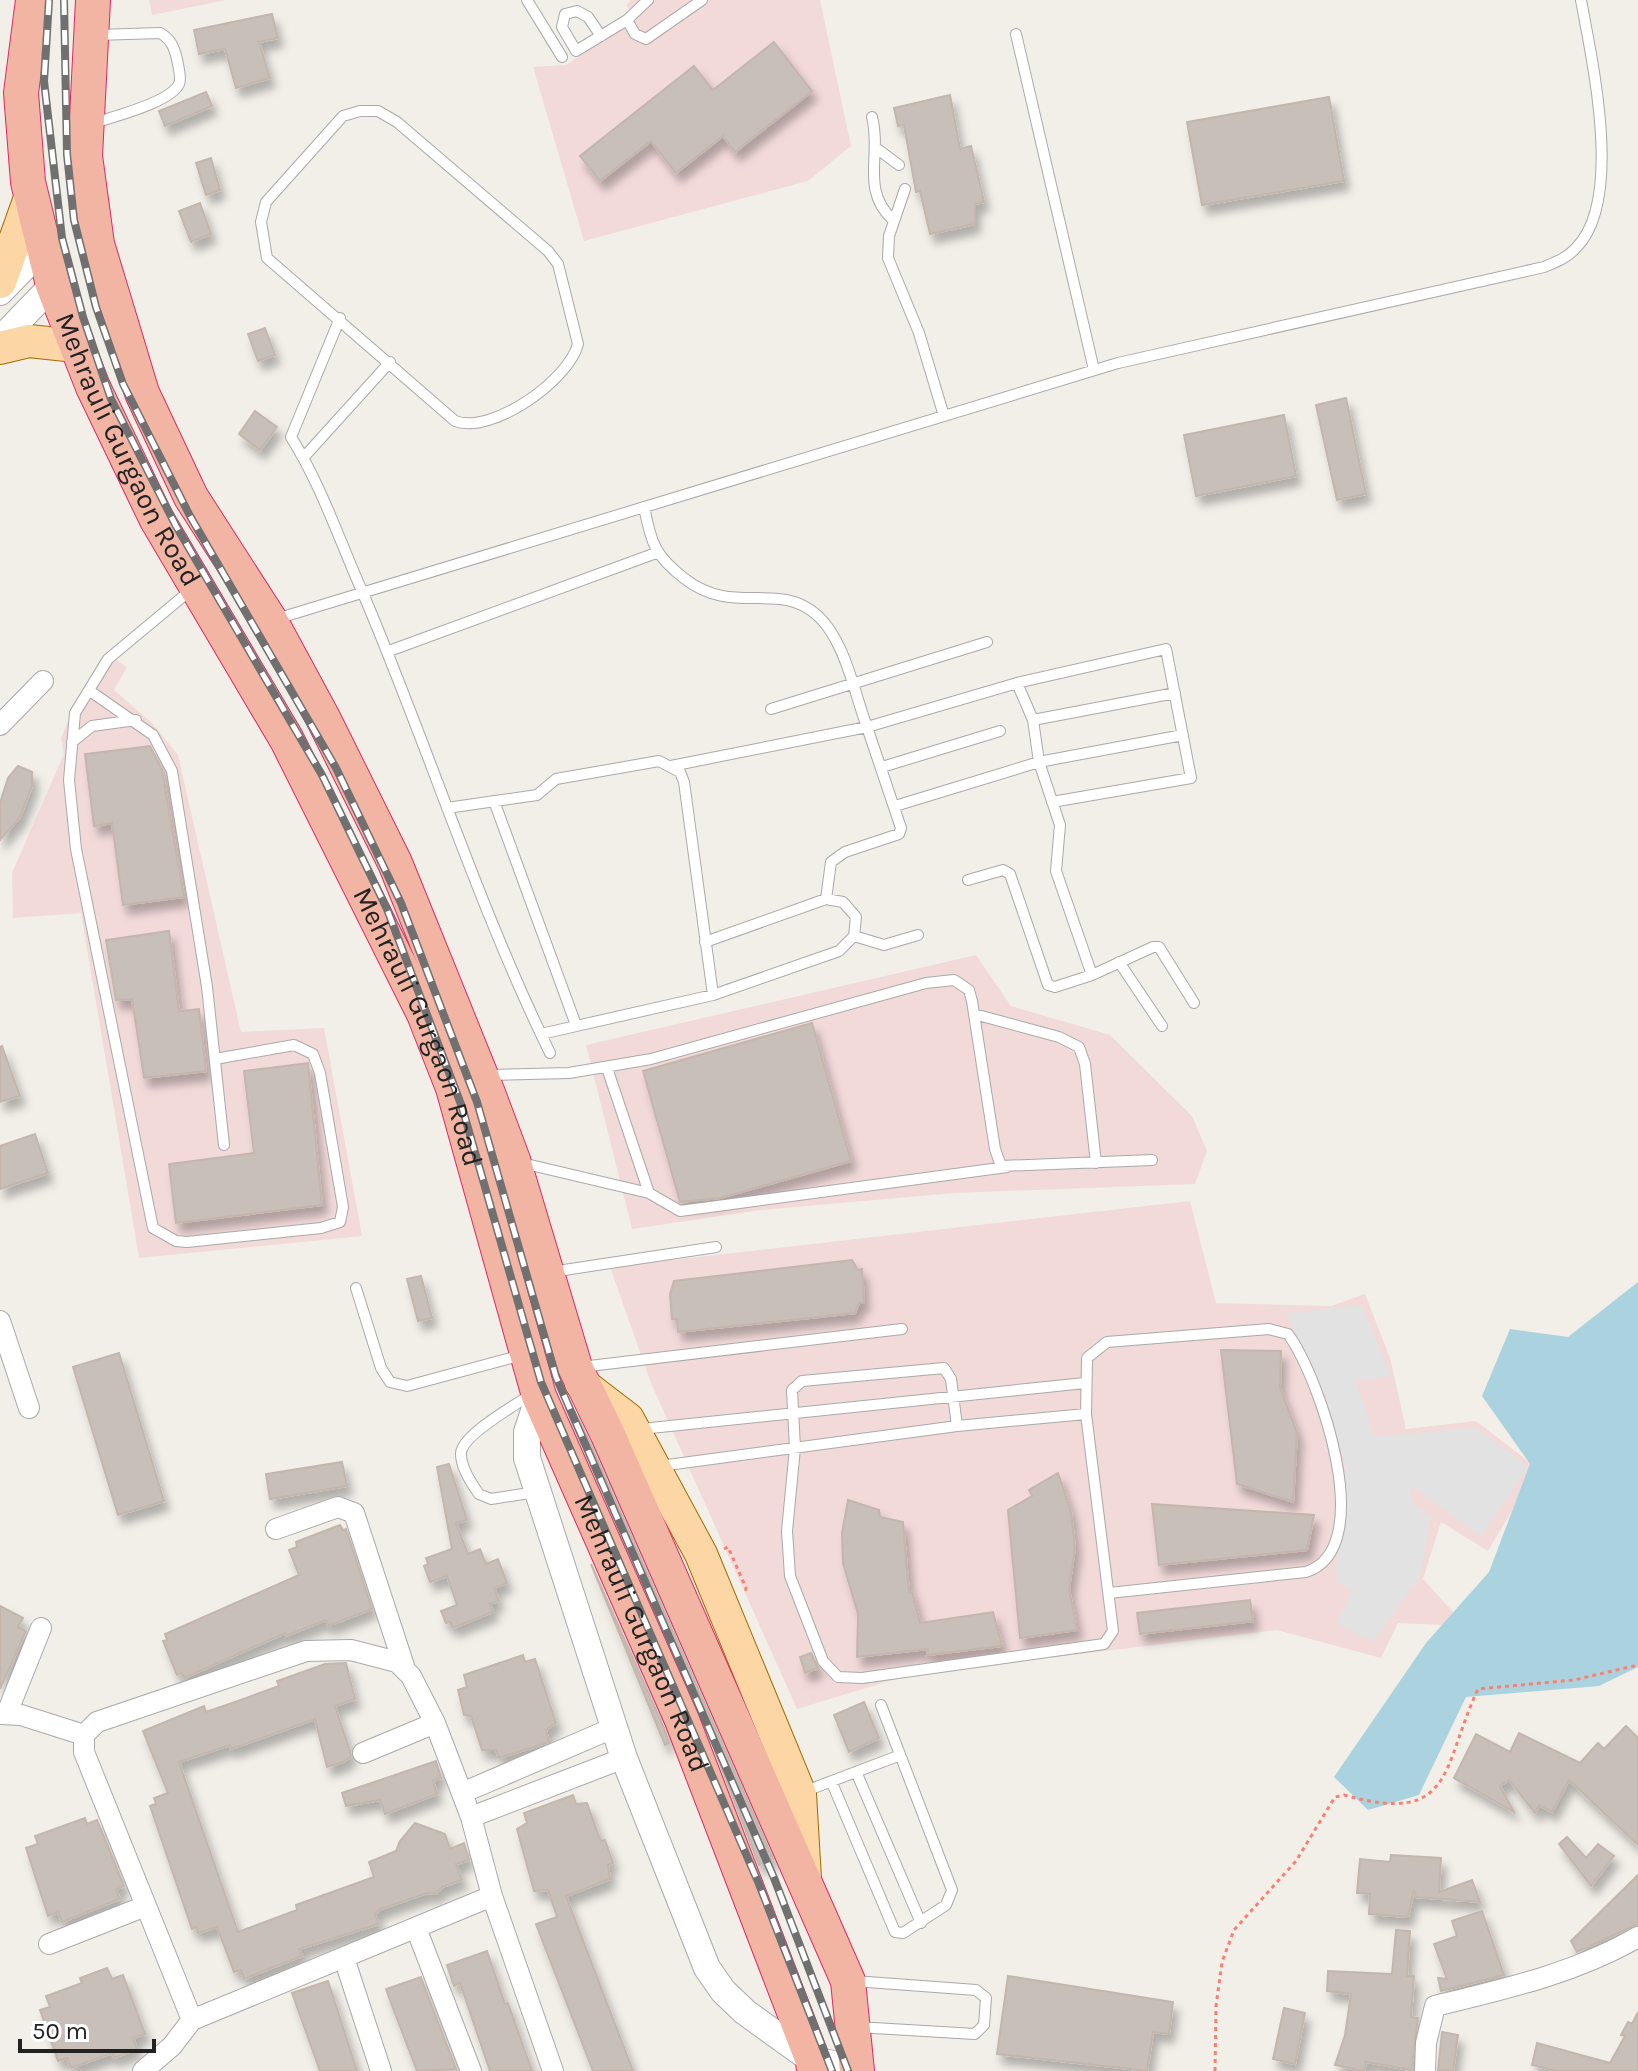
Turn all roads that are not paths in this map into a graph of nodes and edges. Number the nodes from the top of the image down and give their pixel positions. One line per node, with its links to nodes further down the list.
1 (33, 0): 17 (highway, Mehrauli Gurgaon Road)
2 (93, 0): 9 (highway, Mehrauli Gurgaon Road)
3 (527, 0): 11 (lane)
4 (648, 0): 7 (lane)
5 (702, 0): 7 (lane)
6 (1581, 0): 28 (lane)
7 (627, 20): 10 (lane)
8 (1016, 34): 28 (lane)
9 (90, 36): 13 (highway, Mehrauli Gurgaon Road); 13 (lane)
10 (601, 36)
11 (562, 57)
12 (872, 117): 14 (lane)
13 (86, 126): 35 (highway, Mehrauli Gurgaon Road)
14 (876, 148): 15 (lane); 18 (lane)
15 (899, 165)
16 (905, 189): 18 (lane)
17 (31, 195): 19 (highway, Mehrauli Gurgaon Road); 20 (main road)
18 (893, 220): 29 (lane)
19 (43, 248): 21 (highway, Mehrauli Gurgaon Road); 22 (street)
20 (0, 282)
21 (53, 285): 24 (street); 25 (highway, Mehrauli Gurgaon Road)
22 (0, 292)
23 (340, 318): 27 (lane); 27 (lane); 30 (lane)
24 (0, 340)
25 (76, 346): 26 (main road); 33 (highway, Mehrauli Gurgaon Road)
26 (0, 348)
27 (390, 362): 30 (lane)
28 (1094, 370): 29 (lane)
29 (944, 416): 31 (lane)
30 (304, 457): 34 (lane)
31 (644, 507): 32 (lane); 34 (lane)
32 (656, 553): 37 (lane); 40 (lane)
33 (197, 585): 41 (lane); 51 (highway, Mehrauli Gurgaon Road)
34 (363, 595): 35 (lane); 37 (lane)
35 (270, 620): 44 (highway, Mehrauli Gurgaon Road)
36 (987, 642): 40 (lane)
37 (389, 651): 59 (lane)
38 (43, 681): 47 (street)
39 (1017, 683): 42 (lane); 46 (lane); 48 (lane)
40 (851, 685): 43 (lane); 48 (lane)
41 (90, 691): 45 (lane); 52 (lane)
42 (1175, 693): 46 (lane); 50 (lane)
43 (771, 709)
44 (323, 718): 51 (highway); 76 (highway, Mehrauli Gurgaon Road)
45 (136, 720): 52 (lane); 74 (lane)
46 (1033, 720): 53 (lane)
47 (0, 725)
48 (867, 727): 54 (lane); 55 (lane)
49 (1000, 731): 55 (lane)
50 (1183, 735): 53 (lane); 57 (lane)
51 (287, 740): 88 (highway, Mehrauli Gurgaon Road)
52 (72, 742): 74 (lane)
53 (1039, 762): 57 (lane); 58 (lane)
54 (671, 766): 56 (lane); 64 (lane)
55 (882, 767): 58 (lane)
56 (494, 801): 59 (lane); 70 (lane)
57 (1052, 802): 66 (lane)
58 (895, 806): 61 (lane)
59 (447, 808): 72 (lane)
60 (968, 880): 66 (lane)
61 (826, 899): 63 (lane); 64 (lane)
62 (918, 935): 63 (lane)
63 (854, 936): 67 (lane)
64 (705, 942): 67 (lane)
65 (1119, 962): 66 (lane); 68 (lane); 71 (lane)
66 (1092, 975)
67 (713, 995): 70 (lane)
68 (1194, 1003)
69 (974, 1014): 75 (lane); 80 (lane); 81 (lane)
70 (576, 1025): 72 (lane)
71 (1162, 1026)
72 (541, 1034): 73 (lane)
73 (550, 1053)
74 (215, 1059): 77 (lane)
75 (607, 1068): 76 (lane); 82 (lane)
76 (481, 1075): 78 (highway, Mehrauli Gurgaon Road)
77 (224, 1145)
78 (513, 1160): 82 (lane); 84 (highway, Mehrauli Gurgaon Road)
79 (1152, 1160): 80 (lane)
80 (1096, 1163): 81 (lane)
81 (1007, 1167): 82 (lane)
82 (649, 1193)
83 (716, 1247): 84 (lane)
84 (545, 1273): 89 (highway, Mehrauli Gurgaon Road)
85 (356, 1288): 88 (lane)
86 (0, 1321): 93 (street)
87 (902, 1329): 89 (lane)
88 (525, 1354): 91 (highway, Mehrauli Gurgaon Road)
89 (578, 1375): 97 (main road); 118 (highway, Mehrauli Gurgaon Road)
90 (1085, 1383): 92 (lane); 94 (lane); 102 (lane)
91 (538, 1393): 100 (street); 100 (lane); 129 (highway, Mehrauli Gurgaon Road)
92 (953, 1397): 95 (lane); 95 (lane); 96 (lane)
93 (29, 1408)
94 (1086, 1414): 96 (lane); 102 (lane)
95 (793, 1415): 97 (lane); 98 (lane)
96 (957, 1426): 98 (lane)
97 (635, 1429): 99 (main road)
98 (795, 1448): 99 (lane); 102 (lane)
99 (656, 1467): 116 (main road)
100 (538, 1491): 108 (street)
101 (276, 1529): 104 (street)
102 (1109, 1593)
103 (41, 1628): 106 (street)
104 (404, 1666): 107 (street); 109 (street)
105 (881, 1705): 111 (lane)
106 (4, 1714): 109 (street)
107 (435, 1723): 110 (street); 115 (street)
108 (613, 1728): 112 (street); 115 (street)
109 (84, 1735): 120 (street)
110 (363, 1753)
111 (898, 1756): 113 (lane); 121 (lane)
112 (624, 1758): 117 (street); 129 (street)
113 (857, 1774): 114 (lane); 121 (lane)
114 (832, 1783): 116 (lane); 121 (lane)
115 (462, 1793): 117 (street)
116 (800, 1794): 118 (main road)
117 (471, 1817): 119 (street)
118 (805, 1882): 126 (highway, Mehrauli Gurgaon Road)
119 (492, 1896): 122 (street); 134 (street)
120 (143, 1907): 124 (street); 127 (street)
121 (921, 1923)
122 (416, 1928): 125 (street); 133 (street)
123 (1638, 1937): 135 (street)
124 (49, 1944)
125 (344, 1958): 127 (street); 132 (street)
126 (848, 1981): 128 (highway, Mehrauli Gurgaon Road); 128 (lane)
127 (192, 2020): 131 (street)
128 (852, 2026): 130 (highway, Mehrauli Gurgaon Road)
129 (814, 2066): 130 (street)
130 (857, 2070)
131 (143, 2071)
132 (381, 2071)
133 (471, 2071)
134 (553, 2071)
135 (1425, 2071)

